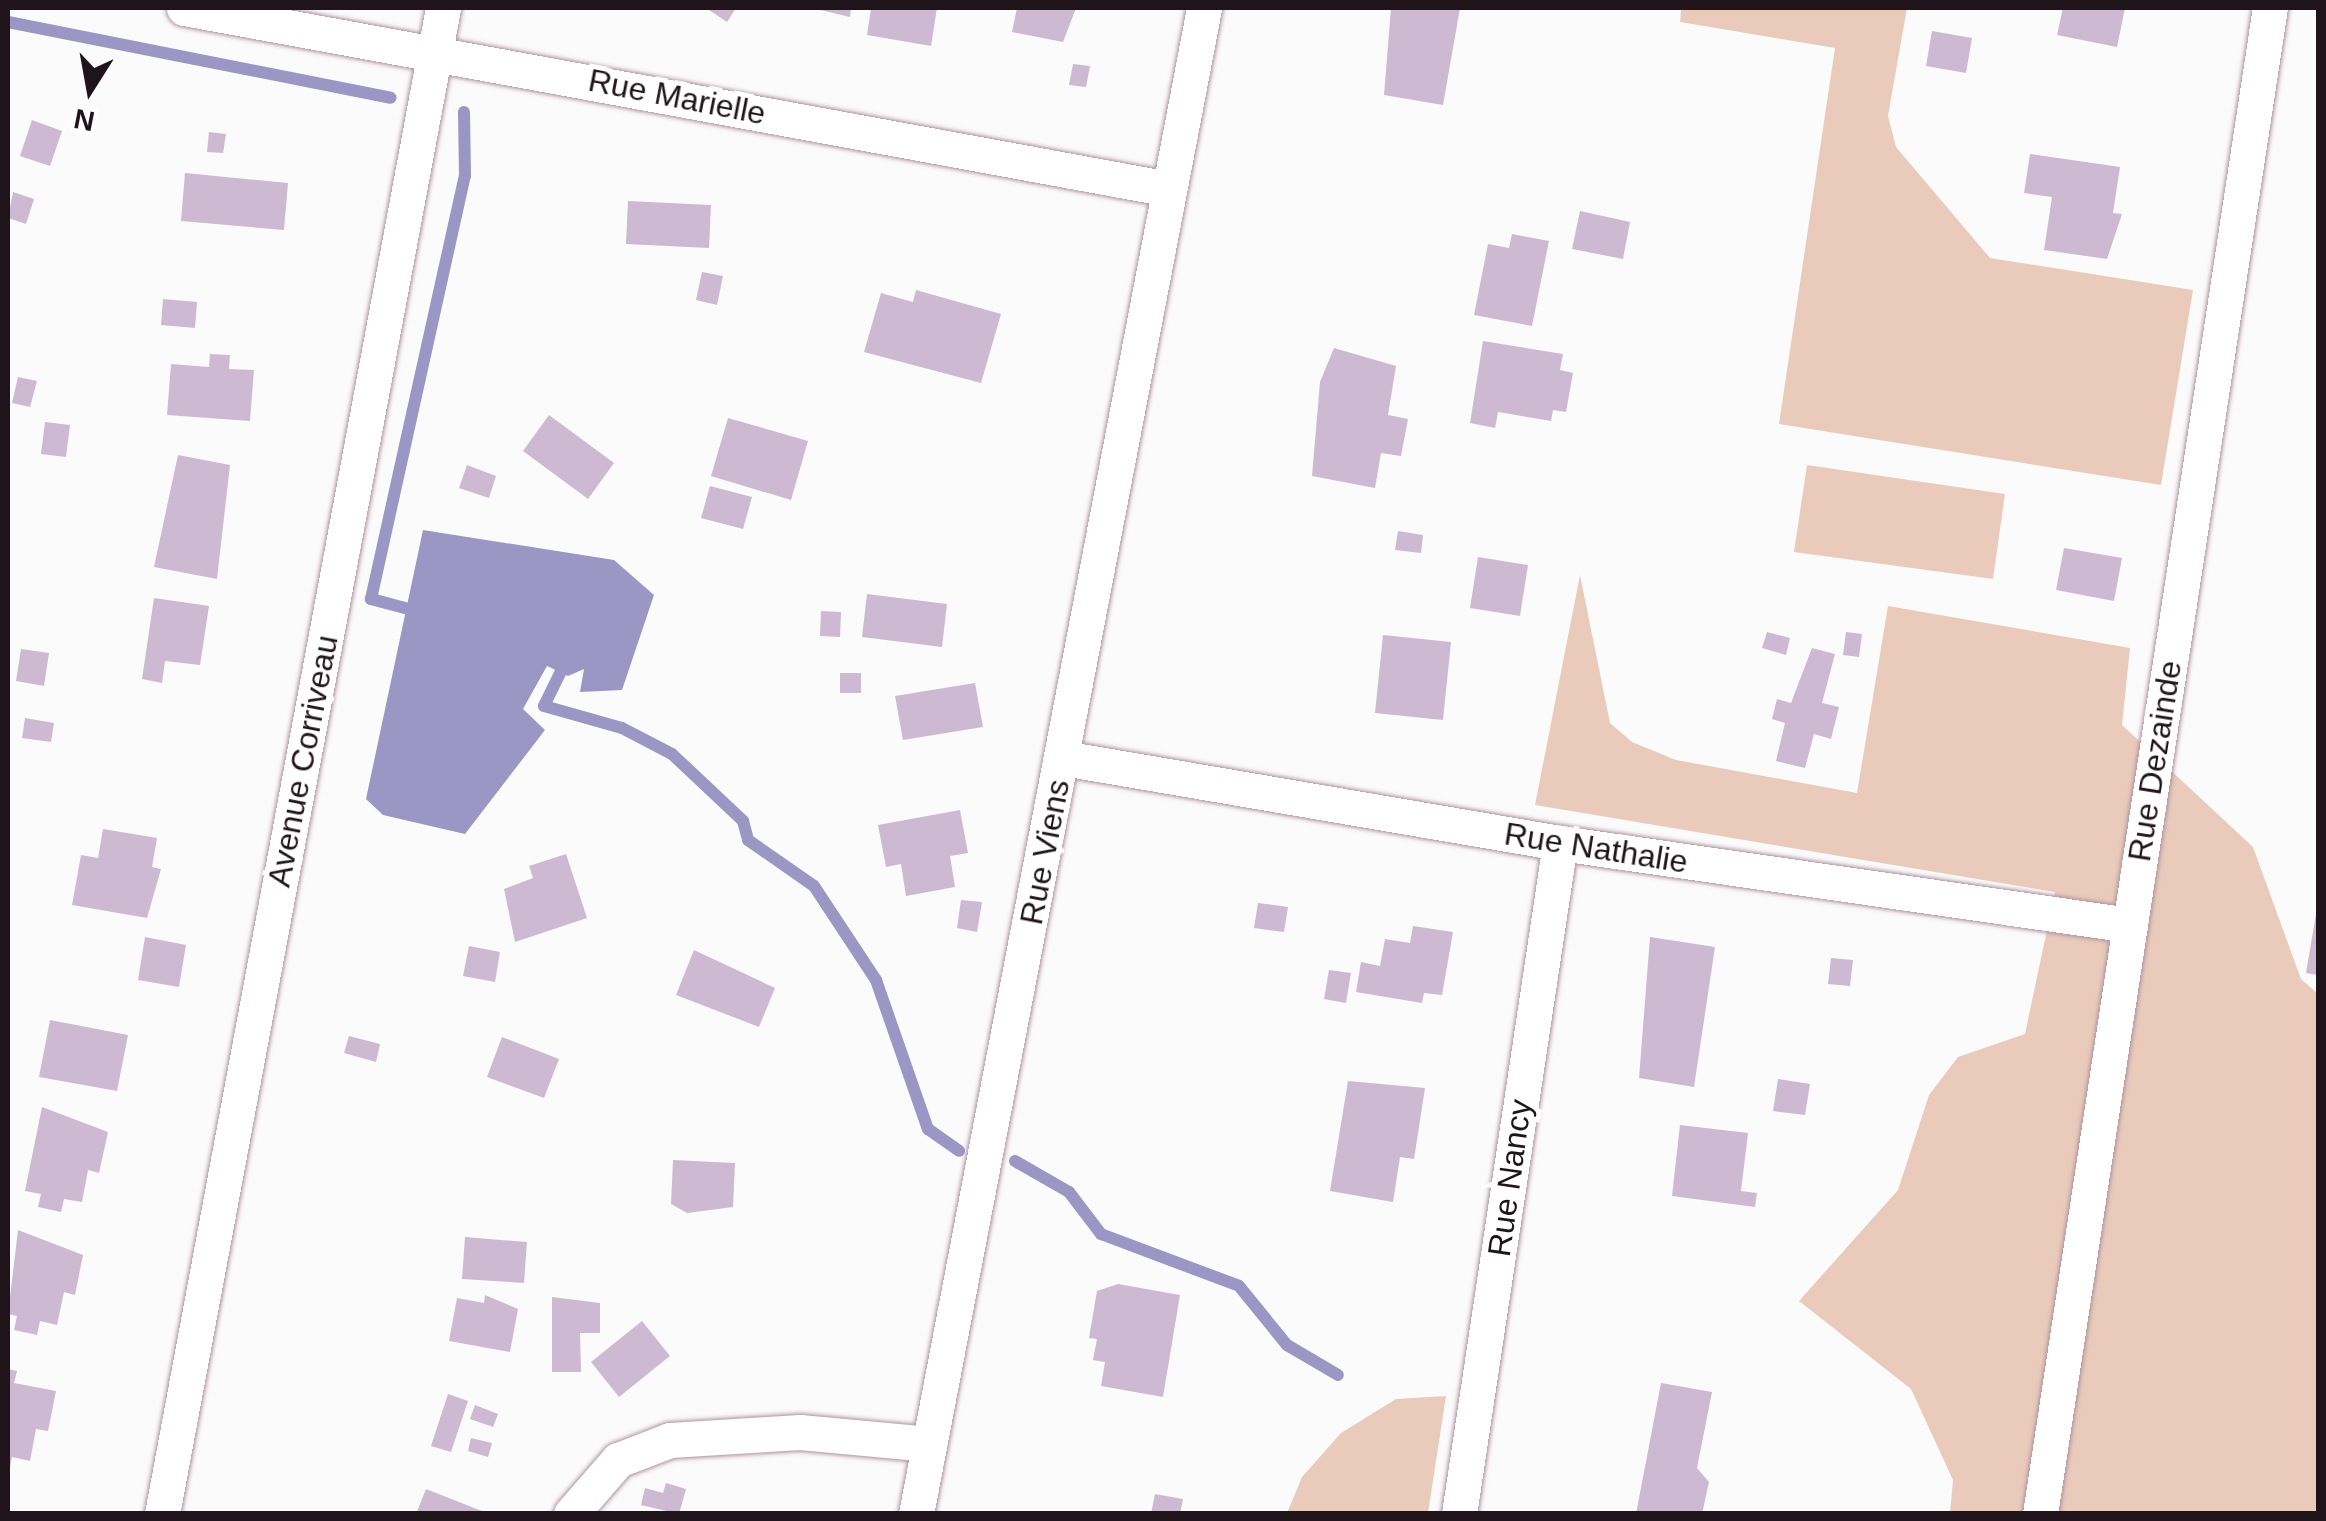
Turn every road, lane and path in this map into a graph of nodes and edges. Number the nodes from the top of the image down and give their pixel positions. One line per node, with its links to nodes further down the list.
1 (184, 8): 5 (street, Rue Marielle)
2 (443, 8): 5 (street, Avenue Corriveau)
3 (1204, 8): 6 (street, Rue Viens)
4 (2270, 8): 9 (street, Rue Dezainde)
5 (436, 52): 6 (street, Rue Marielle); 11 (street, Avenue Corriveau)
6 (1169, 189): 7 (street, Rue Viens)
7 (1063, 758): 8 (street, Rue Nathalie); 10 (street, Rue Viens)
8 (1560, 844): 9 (street, Rue Nathalie); 14 (street, Rue Nancy)
9 (2130, 925): 15 (street, Rue Dezainde)
10 (929, 1444): 12 (street); 13 (street, Rue Viens)
11 (162, 1514)
12 (571, 1514)
13 (916, 1514)
14 (1459, 1514)
15 (2040, 1514)

